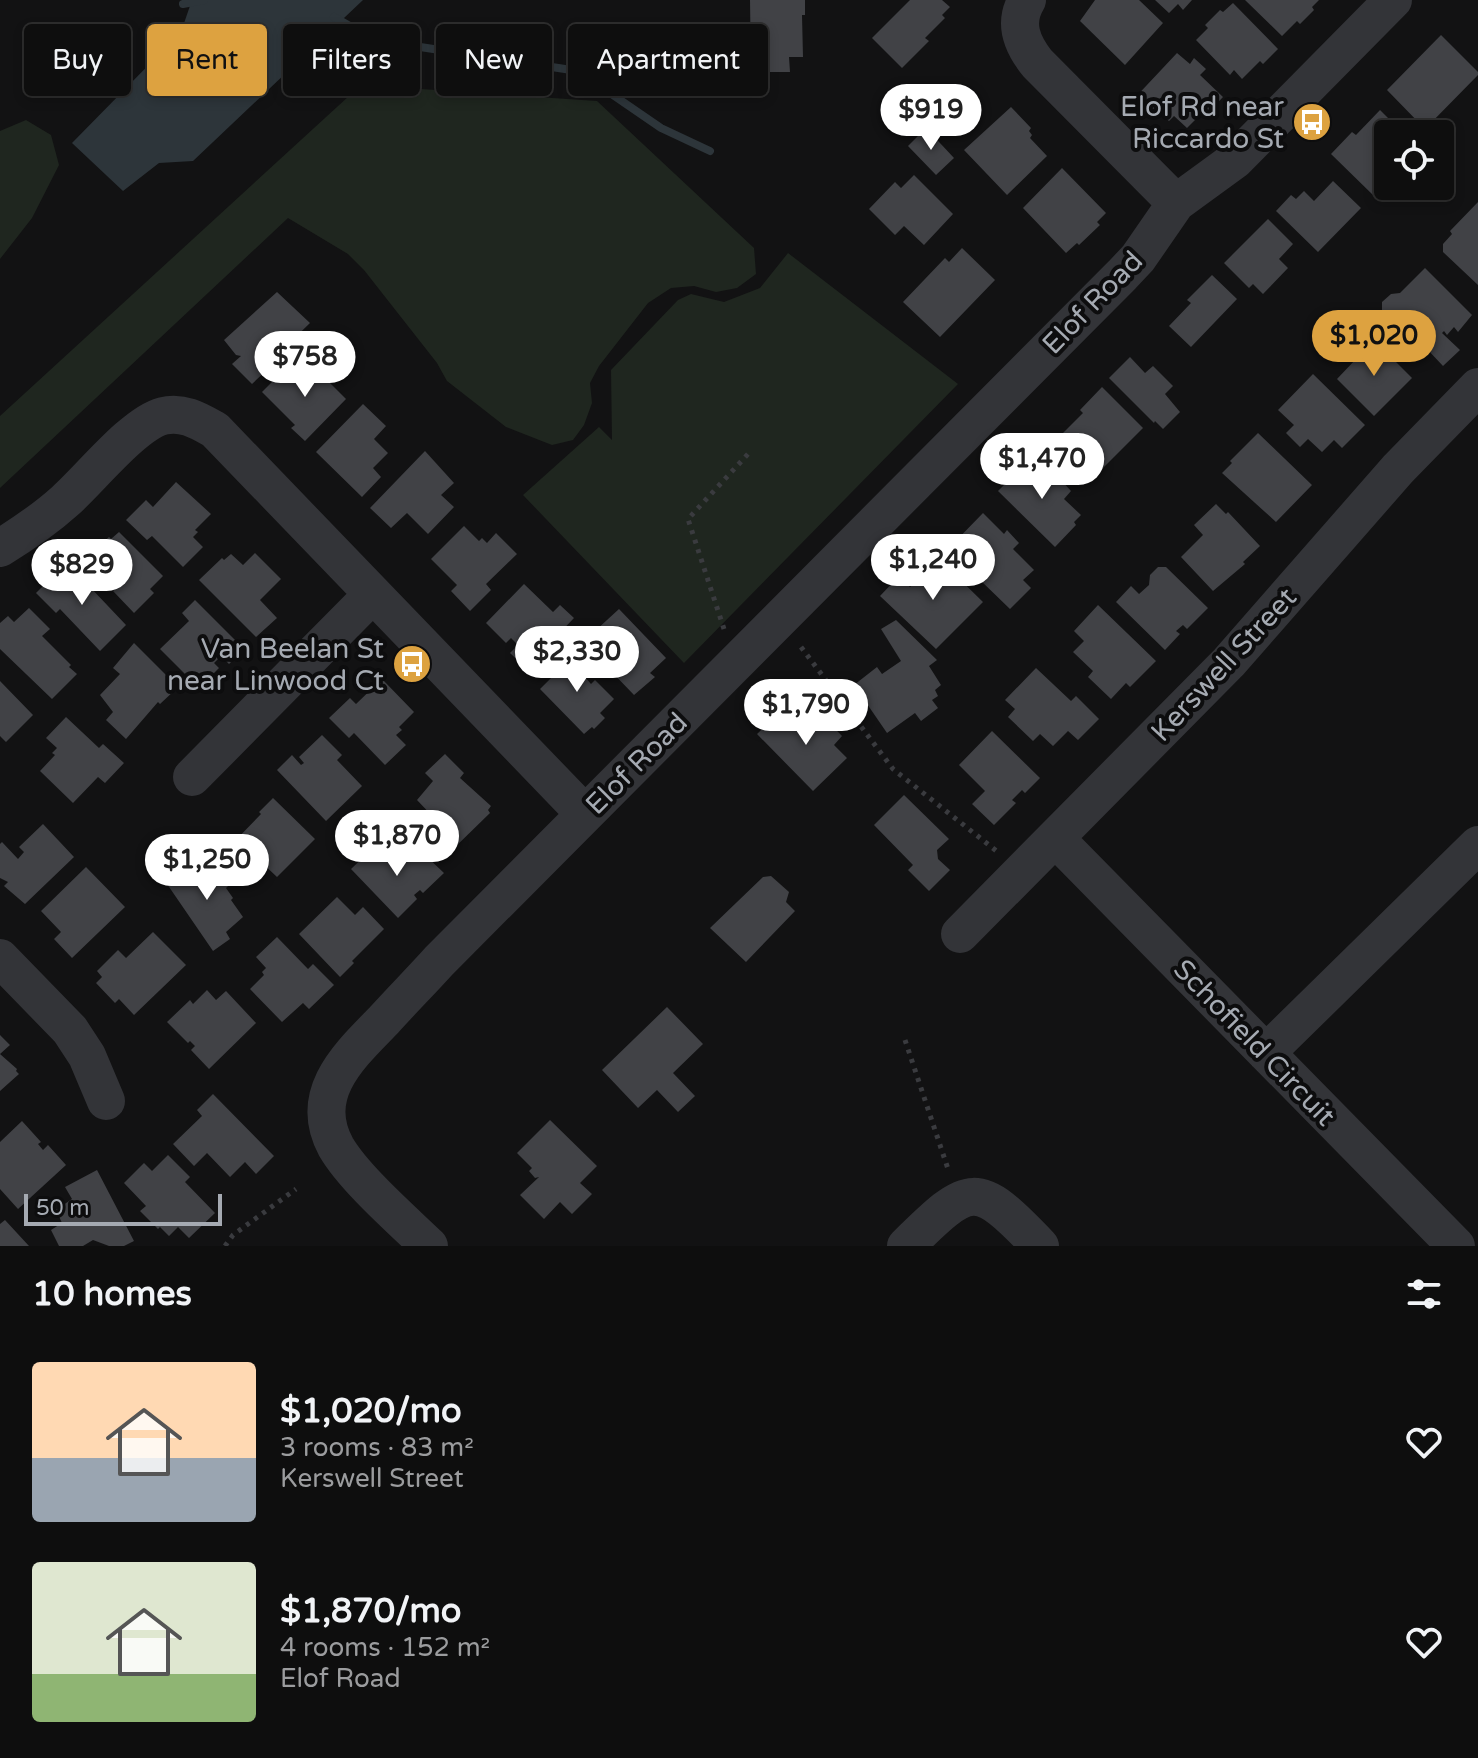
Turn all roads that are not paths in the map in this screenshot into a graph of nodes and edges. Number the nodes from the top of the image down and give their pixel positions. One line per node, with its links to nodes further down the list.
1 (1027, 0): 3 (street)
2 (1393, 0): 3 (street, Elof Road)
3 (1176, 203): 8 (street, Elof Road)
4 (1478, 387): 9 (street, Kerswell Street)
5 (0, 548): 6 (street)
6 (372, 595): 7 (street); 8 (street)
7 (192, 777)
8 (585, 814): 15 (street, Elof Road)
9 (1055, 838): 11 (street, Kerswell Street); 13 (street, Schofield Circuit)
10 (1478, 845): 13 (street)
11 (960, 934)
12 (0, 958): 14 (street)
13 (1266, 1053): 18 (street, Schofield Circuit)
14 (106, 1101)
15 (429, 1246)
16 (906, 1246): 17 (street)
17 (1040, 1246)
18 (1456, 1246)

